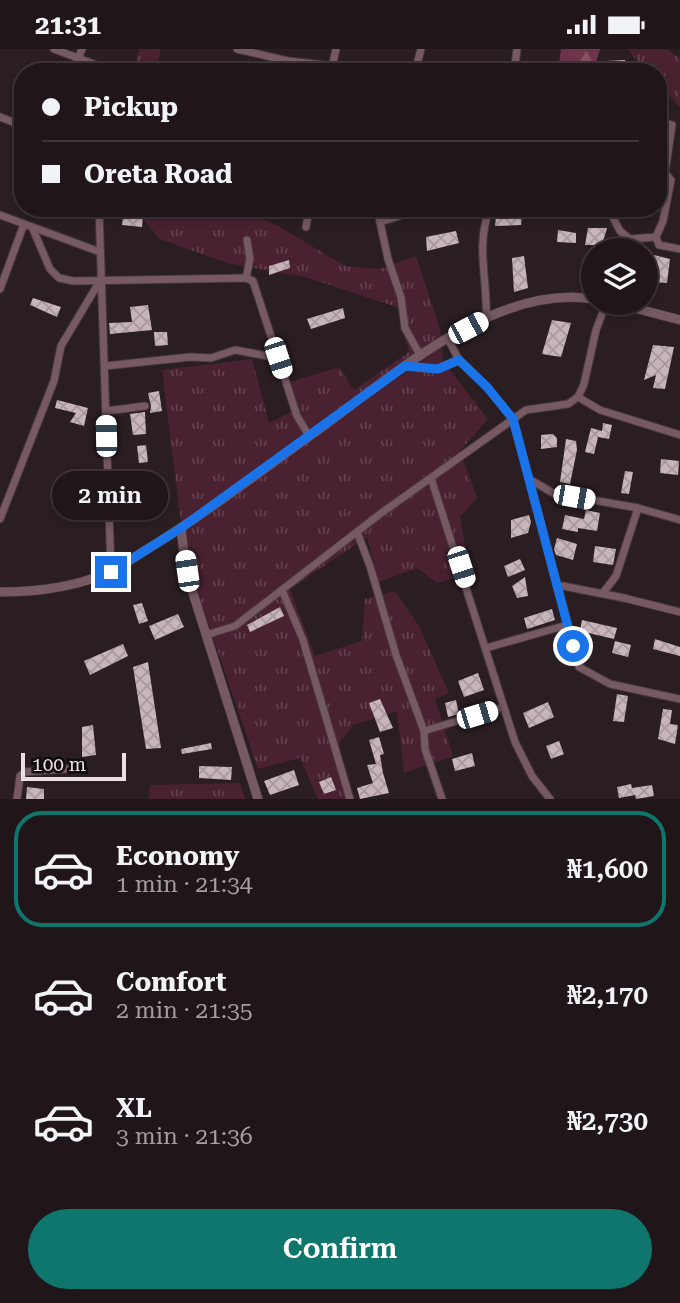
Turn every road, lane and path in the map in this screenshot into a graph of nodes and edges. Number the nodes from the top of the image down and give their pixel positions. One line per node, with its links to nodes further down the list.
1 (54, 49): 4 (street)
2 (82, 49): 4 (street)
3 (237, 49): 6 (street)
4 (78, 59): 5 (street)
5 (89, 63)
6 (299, 63)
7 (667, 123): 8 (street)
8 (667, 159)
9 (667, 175): 11 (street)
10 (680, 176): 11 (street)
11 (671, 180): 12 (street)
12 (667, 200)
13 (0, 215): 22 (street)
14 (99, 217): 30 (street)
15 (308, 217): 24 (street)
16 (379, 217): 21 (street)
17 (400, 217): 21 (street)
18 (487, 217): 37 (street)
19 (613, 217): 26 (street)
20 (664, 217): 25 (street)
21 (380, 222): 40 (street)
22 (24, 224): 23 (street); 33 (street)
23 (32, 227): 30 (street); 32 (street)
24 (306, 227)
25 (656, 237): 27 (street); 29 (street)
26 (629, 238)
27 (643, 238)
28 (247, 240): 31 (street)
29 (680, 250)
30 (100, 252): 32 (street)
31 (246, 278): 32 (street); 41 (street)
32 (101, 279): 43 (street); 54 (street)
33 (0, 289)
34 (581, 298): 37 (street)
35 (658, 312): 38 (street)
36 (602, 315): 45 (street)
37 (486, 319): 39 (street)
38 (680, 320)
39 (448, 339): 40 (street); 42 (street)
40 (420, 355): 44 (street)
41 (278, 358): 43 (street); 50 (street)
42 (459, 360): 44 (street); 48 (street)
43 (105, 366): 47 (street)
44 (405, 366): 50 (street)
45 (578, 397): 48 (street); 49 (street)
46 (145, 406): 47 (street)
47 (106, 411): 58 (street)
48 (513, 419): 51 (street); 52 (street)
49 (680, 435)
50 (309, 436): 56 (street)
51 (431, 478): 57 (street); 66 (street)
52 (528, 478): 53 (street); 64 (street)
53 (638, 508): 55 (street); 62 (street)
54 (0, 519)
55 (680, 520)
56 (181, 528): 58 (street); 65 (street)
57 (357, 532): 60 (street); 69 (street)
58 (111, 572): 61 (street)
59 (563, 586): 62 (street)
60 (282, 590): 65 (street); 73 (street)
61 (0, 592)
62 (603, 593): 63 (street)
63 (680, 612)
64 (567, 625): 66 (street); 67 (street)
65 (206, 635): 72 (street)
66 (486, 648): 68 (street)
67 (680, 699)
68 (503, 707): 69 (street); 75 (street)
69 (424, 731): 74 (street)
70 (81, 768): 71 (street)
71 (17, 799)
72 (258, 799)
73 (350, 799)
74 (442, 799)
75 (551, 799)

